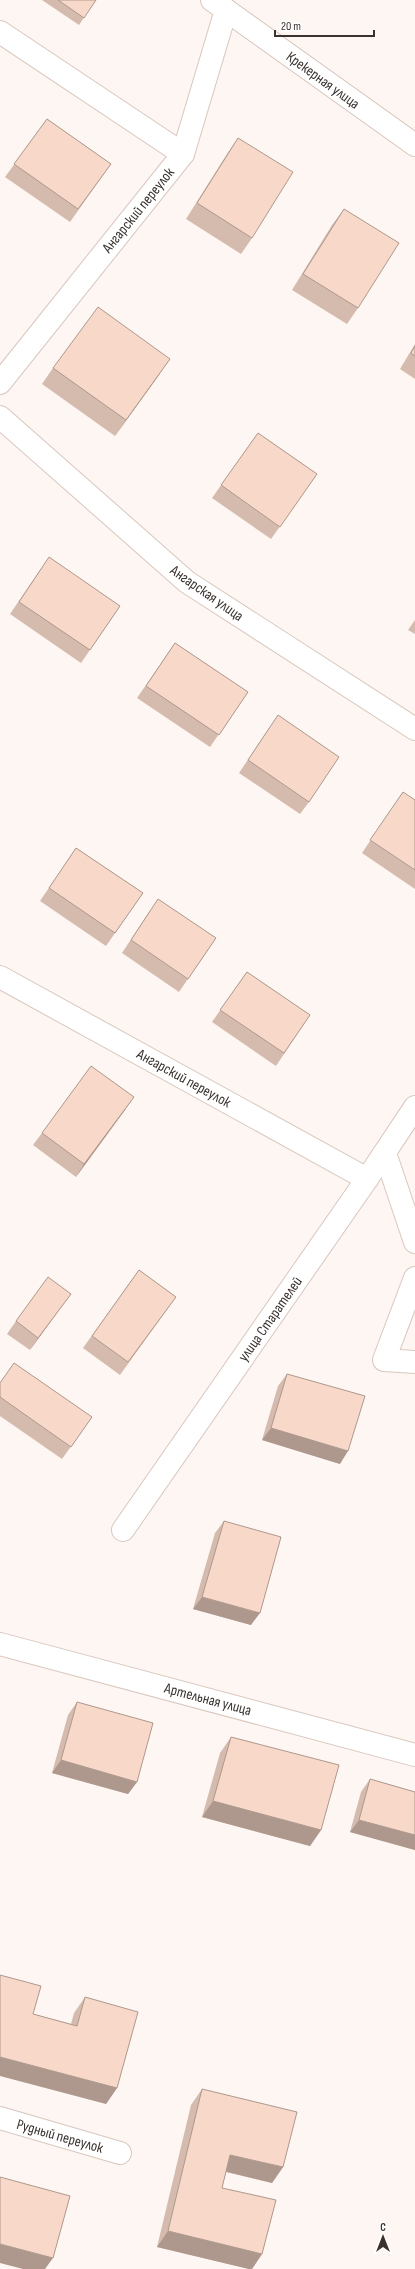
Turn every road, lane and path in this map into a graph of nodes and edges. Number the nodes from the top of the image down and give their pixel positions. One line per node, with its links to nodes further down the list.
1 (219, 5): 3 (street, Крекерная улица); 4 (street, Ангарский переулок)
2 (0, 32): 4 (street)
3 (415, 146)
4 (183, 154): 5 (street, Ангарский переулок)
5 (0, 383)
6 (0, 416): 7 (street, Ангарская улица)
7 (415, 729)
8 (0, 977): 11 (street, Ангарский переулок)
9 (415, 1107): 10 (street, улица Старателей)
10 (385, 1152): 11 (street, улица Старателей); 12 (street)
11 (367, 1179): 15 (street, улица Старателей)
12 (415, 1242)
13 (415, 1278): 14 (street)
14 (415, 1362)
15 (123, 1530)
16 (2, 1651): 17 (street, Артельная улица)
17 (415, 1755)
18 (0, 2118): 19 (street, Рудный переулок)
19 (120, 2153)

